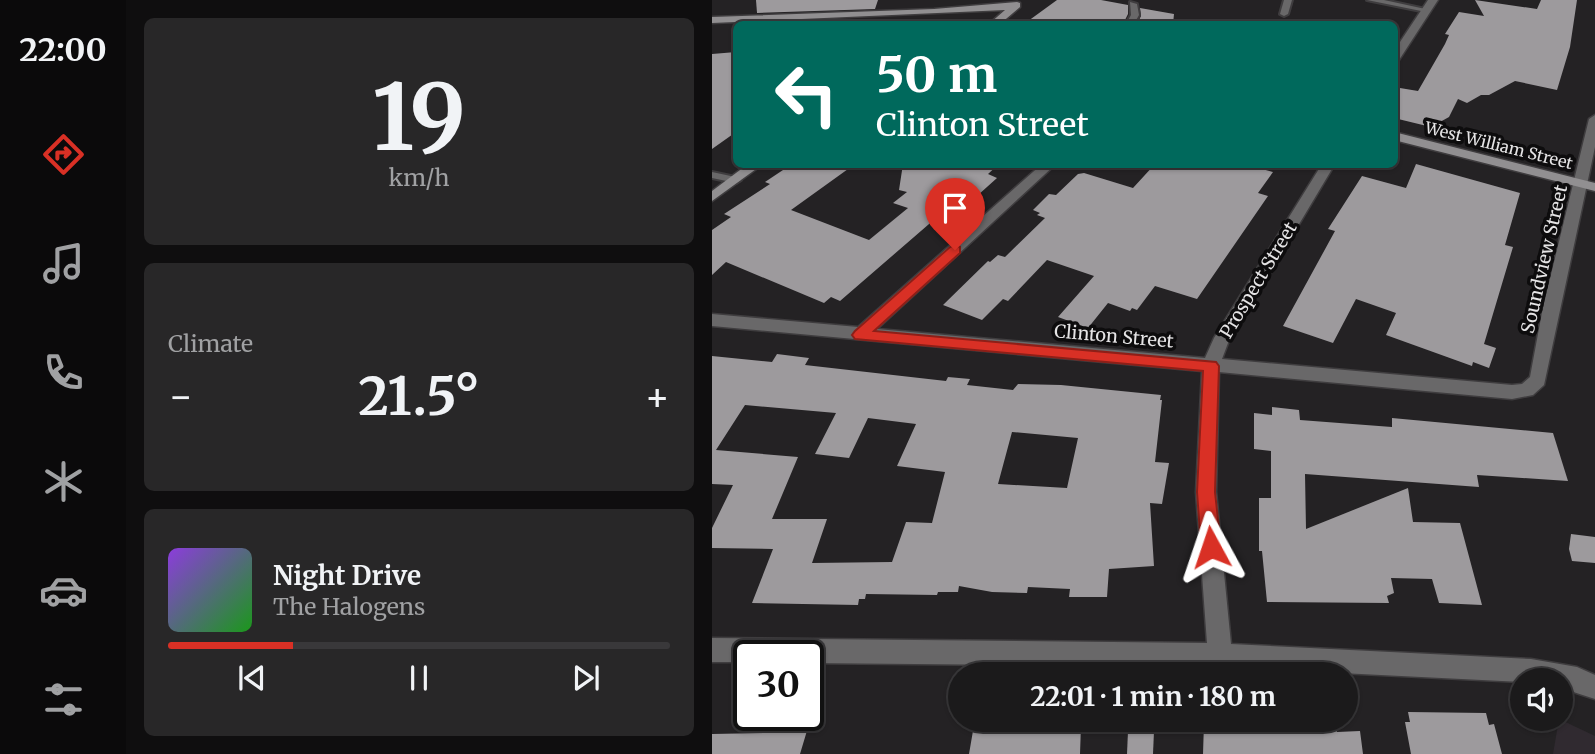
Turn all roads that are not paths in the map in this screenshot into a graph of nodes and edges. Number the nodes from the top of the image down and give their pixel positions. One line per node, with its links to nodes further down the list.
1 (1288, 0): 8 (lane)
2 (1371, 0): 6 (lane)
3 (1433, 0): 6 (street)
4 (1019, 3): 7 (street); 11 (street)
5 (1133, 5): 12 (lane)
6 (1426, 10): 13 (street)
7 (934, 12): 9 (street); 10 (street)
8 (1284, 14)
9 (712, 20)
10 (959, 20)
11 (998, 21)
12 (1132, 21)
13 (1398, 54)
14 (1595, 119): 21 (street, Soundview Street)
15 (1398, 137): 21 (street, West William Street)
16 (752, 168): 20 (street)
17 (1046, 168): 24 (street)
18 (1327, 168): 25 (street, Prospect Street)
19 (712, 175): 20 (lane)
20 (736, 180): 22 (street)
21 (1588, 186): 26 (street, Soundview Street)
22 (712, 198)
23 (712, 320): 24 (street, Clinton Street)
24 (860, 335): 25 (street, Clinton Street)
25 (1211, 366): 26 (street, Clinton Street); 28 (street, Prospect Street)
26 (1512, 392)
27 (712, 650): 28 (street)
28 (1220, 655): 29 (street)
29 (1595, 687)

